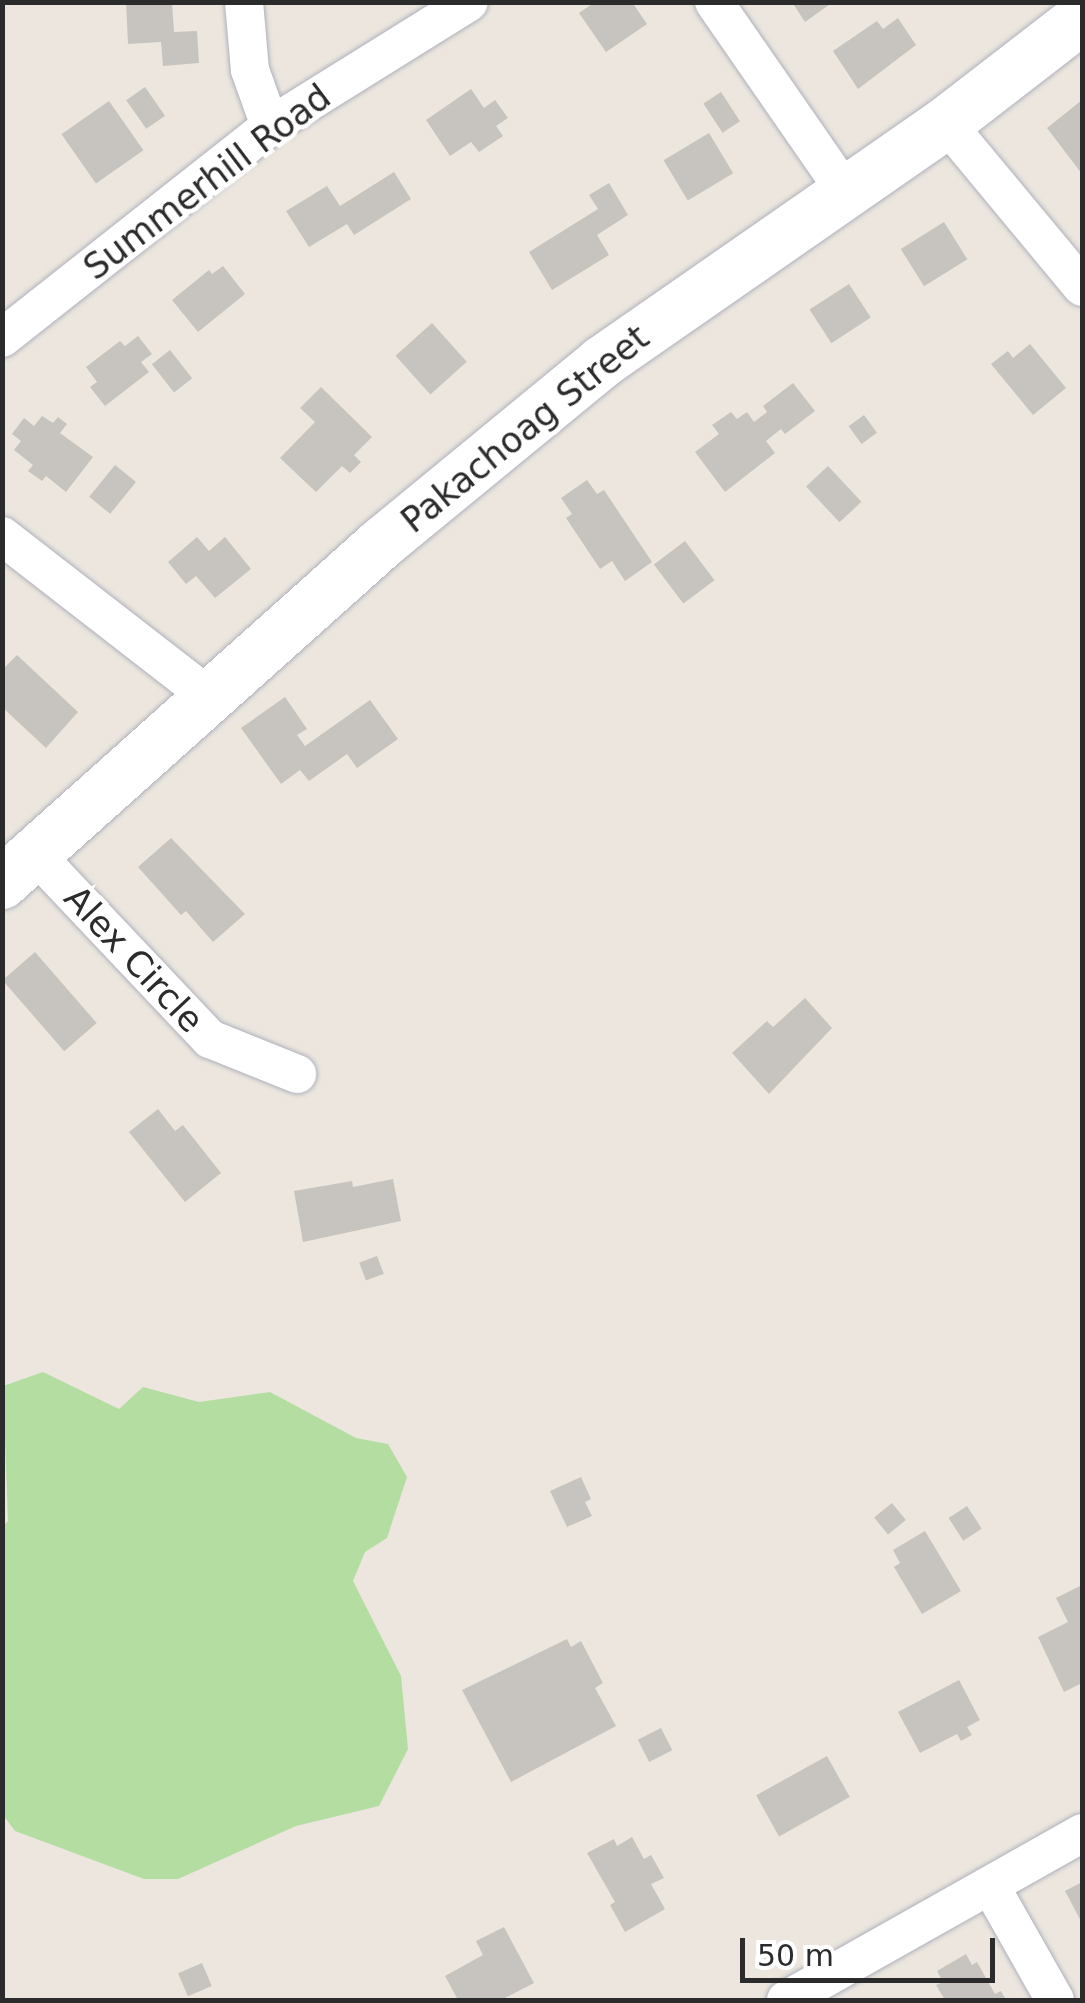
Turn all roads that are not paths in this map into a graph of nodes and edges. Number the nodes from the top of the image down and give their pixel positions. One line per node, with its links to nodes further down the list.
1 (244, 2): 6 (street)
2 (468, 2): 6 (street, Summerhill Road)
3 (714, 2): 7 (street)
4 (1082, 18): 5 (street, Pakachoag Street)
5 (946, 124): 7 (street, Pakachoag Street); 8 (street)
6 (270, 126): 9 (street, Summerhill Road)
7 (845, 191): 11 (street, Pakachoag Street)
8 (1082, 287)
9 (2, 338)
10 (2, 536): 11 (street)
11 (208, 696): 12 (street, Pakachoag Street)
12 (19, 868): 13 (street, Alex Circle)
13 (297, 1074)
14 (1082, 1833): 15 (street)
15 (991, 1887): 16 (street); 17 (street)
16 (786, 2000)
17 (1055, 2000)

